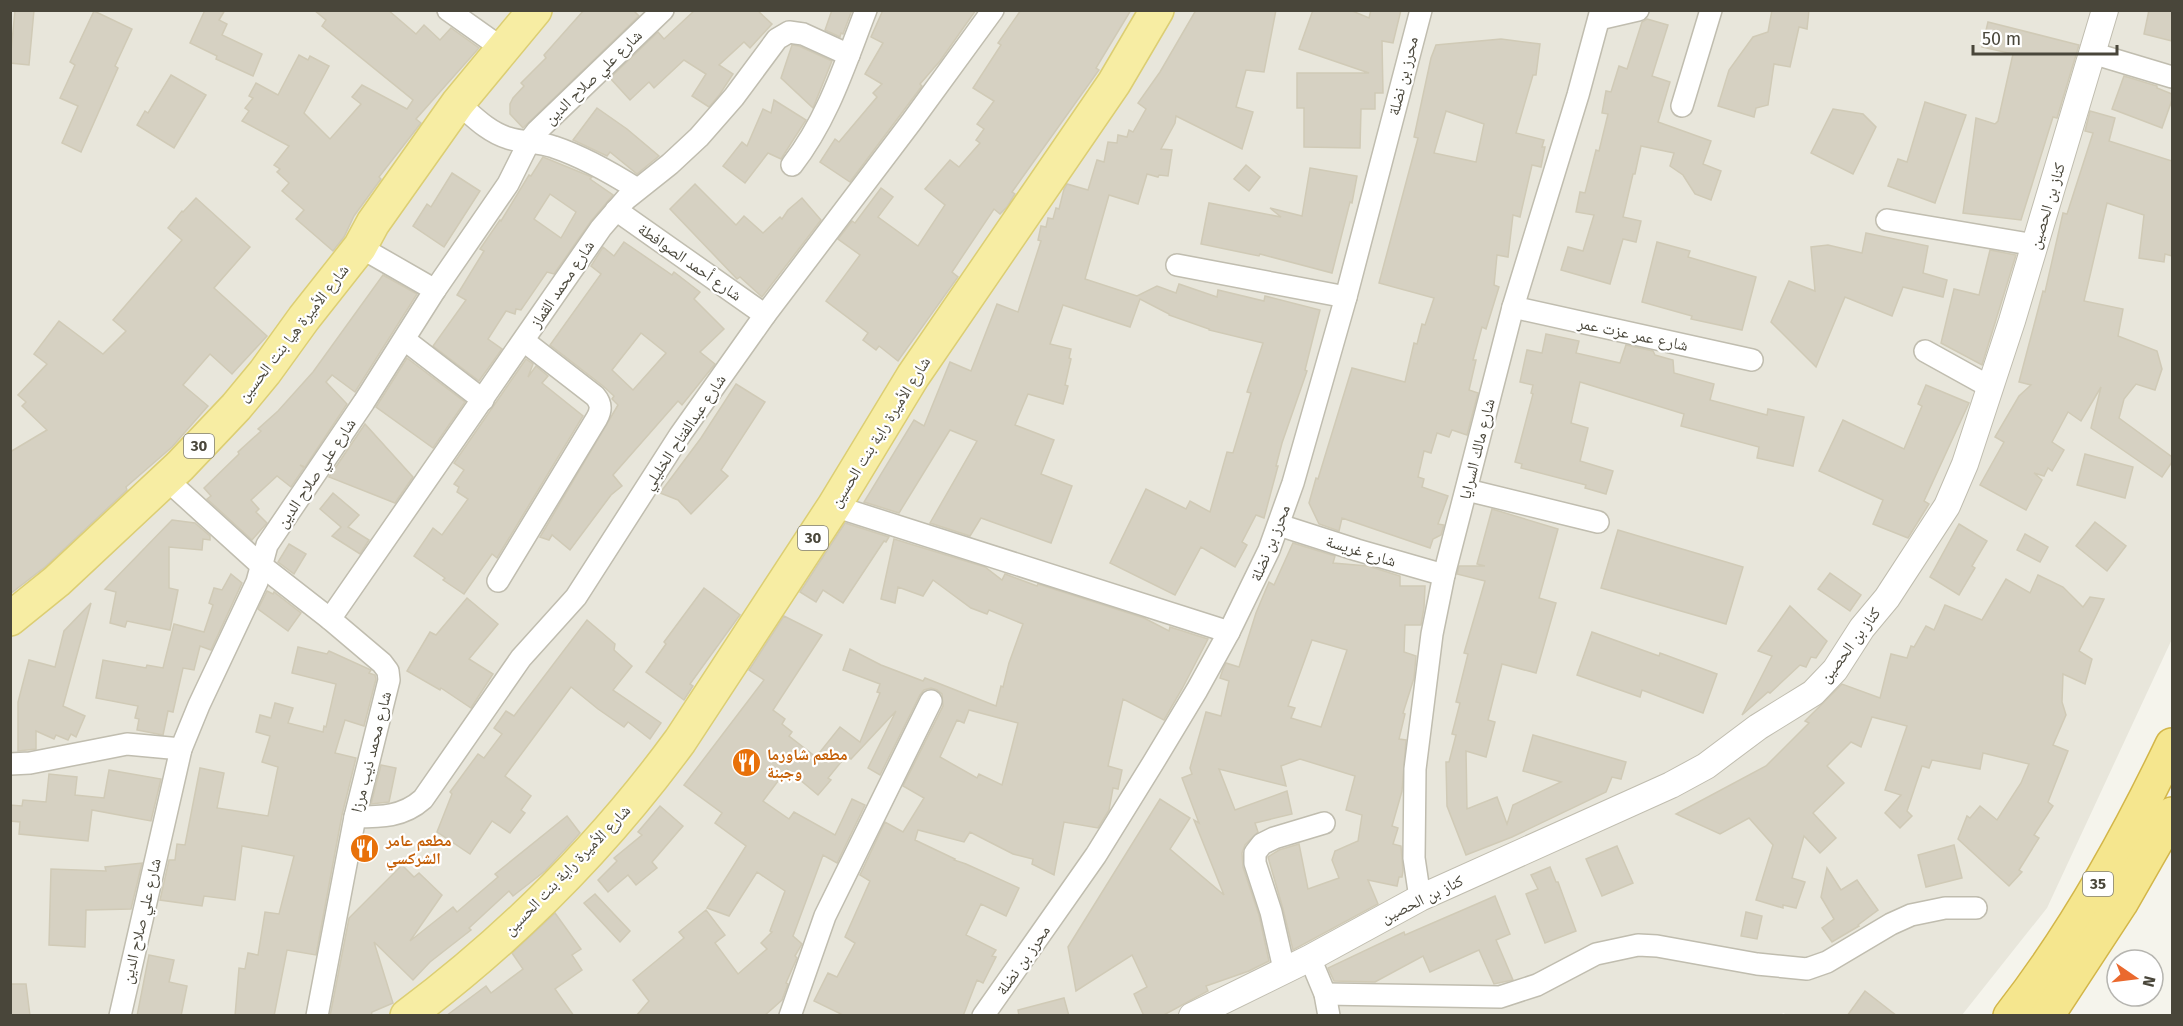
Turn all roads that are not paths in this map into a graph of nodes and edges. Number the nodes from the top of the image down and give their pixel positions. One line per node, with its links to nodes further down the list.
1 (448, 10): 12 (street)
2 (535, 10): 12 (main road, شارع الأميرة هيا بنت الحسين / 30)
3 (663, 10): 18 (street, شارع علي صلاح الدين)
4 (867, 10): 14 (street)
5 (993, 10): 29 (street, شارع عبدالفتاح الخليلي)
6 (1157, 10): 38 (main road, شارع الأميرة راية بنت الحسين / 30)
7 (1421, 10): 27 (street, محرز بن نضلة)
8 (1638, 10): 11 (street)
9 (1711, 10): 17 (street)
10 (2104, 11): 13 (street, كناز بن الحصين)
11 (1600, 15): 28 (street, شارع مالك السرايا)
12 (503, 49): 16 (main road, شارع الأميرة هيا بنت الحسين / 30)
13 (2092, 53): 15 (street); 23 (street, كناز بن الحصين)
14 (849, 55): 19 (street); 20 (street, شارع محمد القماز)
15 (2172, 78)
16 (458, 103): 18 (street); 24 (main road, شارع الأميرة هيا بنت الحسين / 30)
17 (1682, 106)
18 (530, 140): 20 (street); 26 (street, شارع علي صلاح الدين)
19 (792, 165)
20 (637, 189): 21 (street, شارع محمد القماز)
21 (616, 210): 29 (street, شارع أحمد الصوافطة); 31 (street, شارع محمد القماز)
22 (1887, 220): 23 (street)
23 (2035, 245): 34 (street, كناز بن الحصين)
24 (360, 247): 26 (street); 36 (main road, شارع الأميرة هيا بنت الحسين / 30)
25 (1177, 265): 27 (street)
26 (435, 290): 30 (street, شارع علي صلاح الدين)
27 (1346, 297): 40 (street, محرز بن نضلة)
28 (1513, 307): 33 (street, شارع عمر عزت عمر); 37 (street, شارع مالك السرايا)
29 (765, 315): 52 (street, شارع عبدالفتاح الخليلي)
30 (405, 340): 35 (street); 41 (street, شارع علي صلاح الدين)
31 (524, 341): 35 (street, شارع محمد القماز); 43 (street)
32 (1925, 351): 34 (street)
33 (1752, 360)
34 (1990, 387): 54 (street, كناز بن الحصين)
35 (483, 400): 45 (street, شارع محمد القماز)
36 (166, 479): 41 (street, شارع محمد ذيب مرزا); 44 (main road, شارع الأميرة هيا بنت الحسين / 30)
37 (1467, 490): 39 (street); 42 (street, شارع مالك السرايا)
38 (834, 506): 46 (street); 61 (main road, شارع الأميرة راية بنت الحسين / 30)
39 (1598, 522)
40 (1279, 525): 42 (street, شارع غريسة); 46 (street, محرز بن نضلة)
41 (262, 566): 45 (street, شارع محمد ذيب مرزا); 49 (street, شارع علي صلاح الدين)
42 (1444, 574): 54 (street, شارع مالك السرايا)
43 (498, 581)
44 (10, 618)
45 (330, 619): 52 (street, شارع محمد ذيب مرزا)
46 (1229, 632): 63 (street, محرز بن نضلة)
47 (931, 701): 62 (street)
48 (2172, 745): 66 (highway, 35)
49 (181, 749): 50 (street); 59 (street, شارع علي صلاح الدين)
50 (10, 764)
51 (2172, 814): 67 (highway, 35)
52 (355, 817): 60 (street, شارع محمد ذيب مرزا)
53 (1324, 823): 57 (street)
54 (1420, 898): 56 (street, كناز بن الحصين)
55 (1977, 908): 58 (street)
56 (1310, 958): 57 (street, كناز بن الحصين); 58 (street)
57 (1284, 969): 64 (street, كناز بن الحصين)
58 (1325, 994): 65 (street)
59 (120, 1016)
60 (317, 1016)
61 (407, 1016)
62 (790, 1016)
63 (983, 1016)
64 (1192, 1016)
65 (1329, 1016)
66 (2010, 1016)
67 (2047, 1016)

